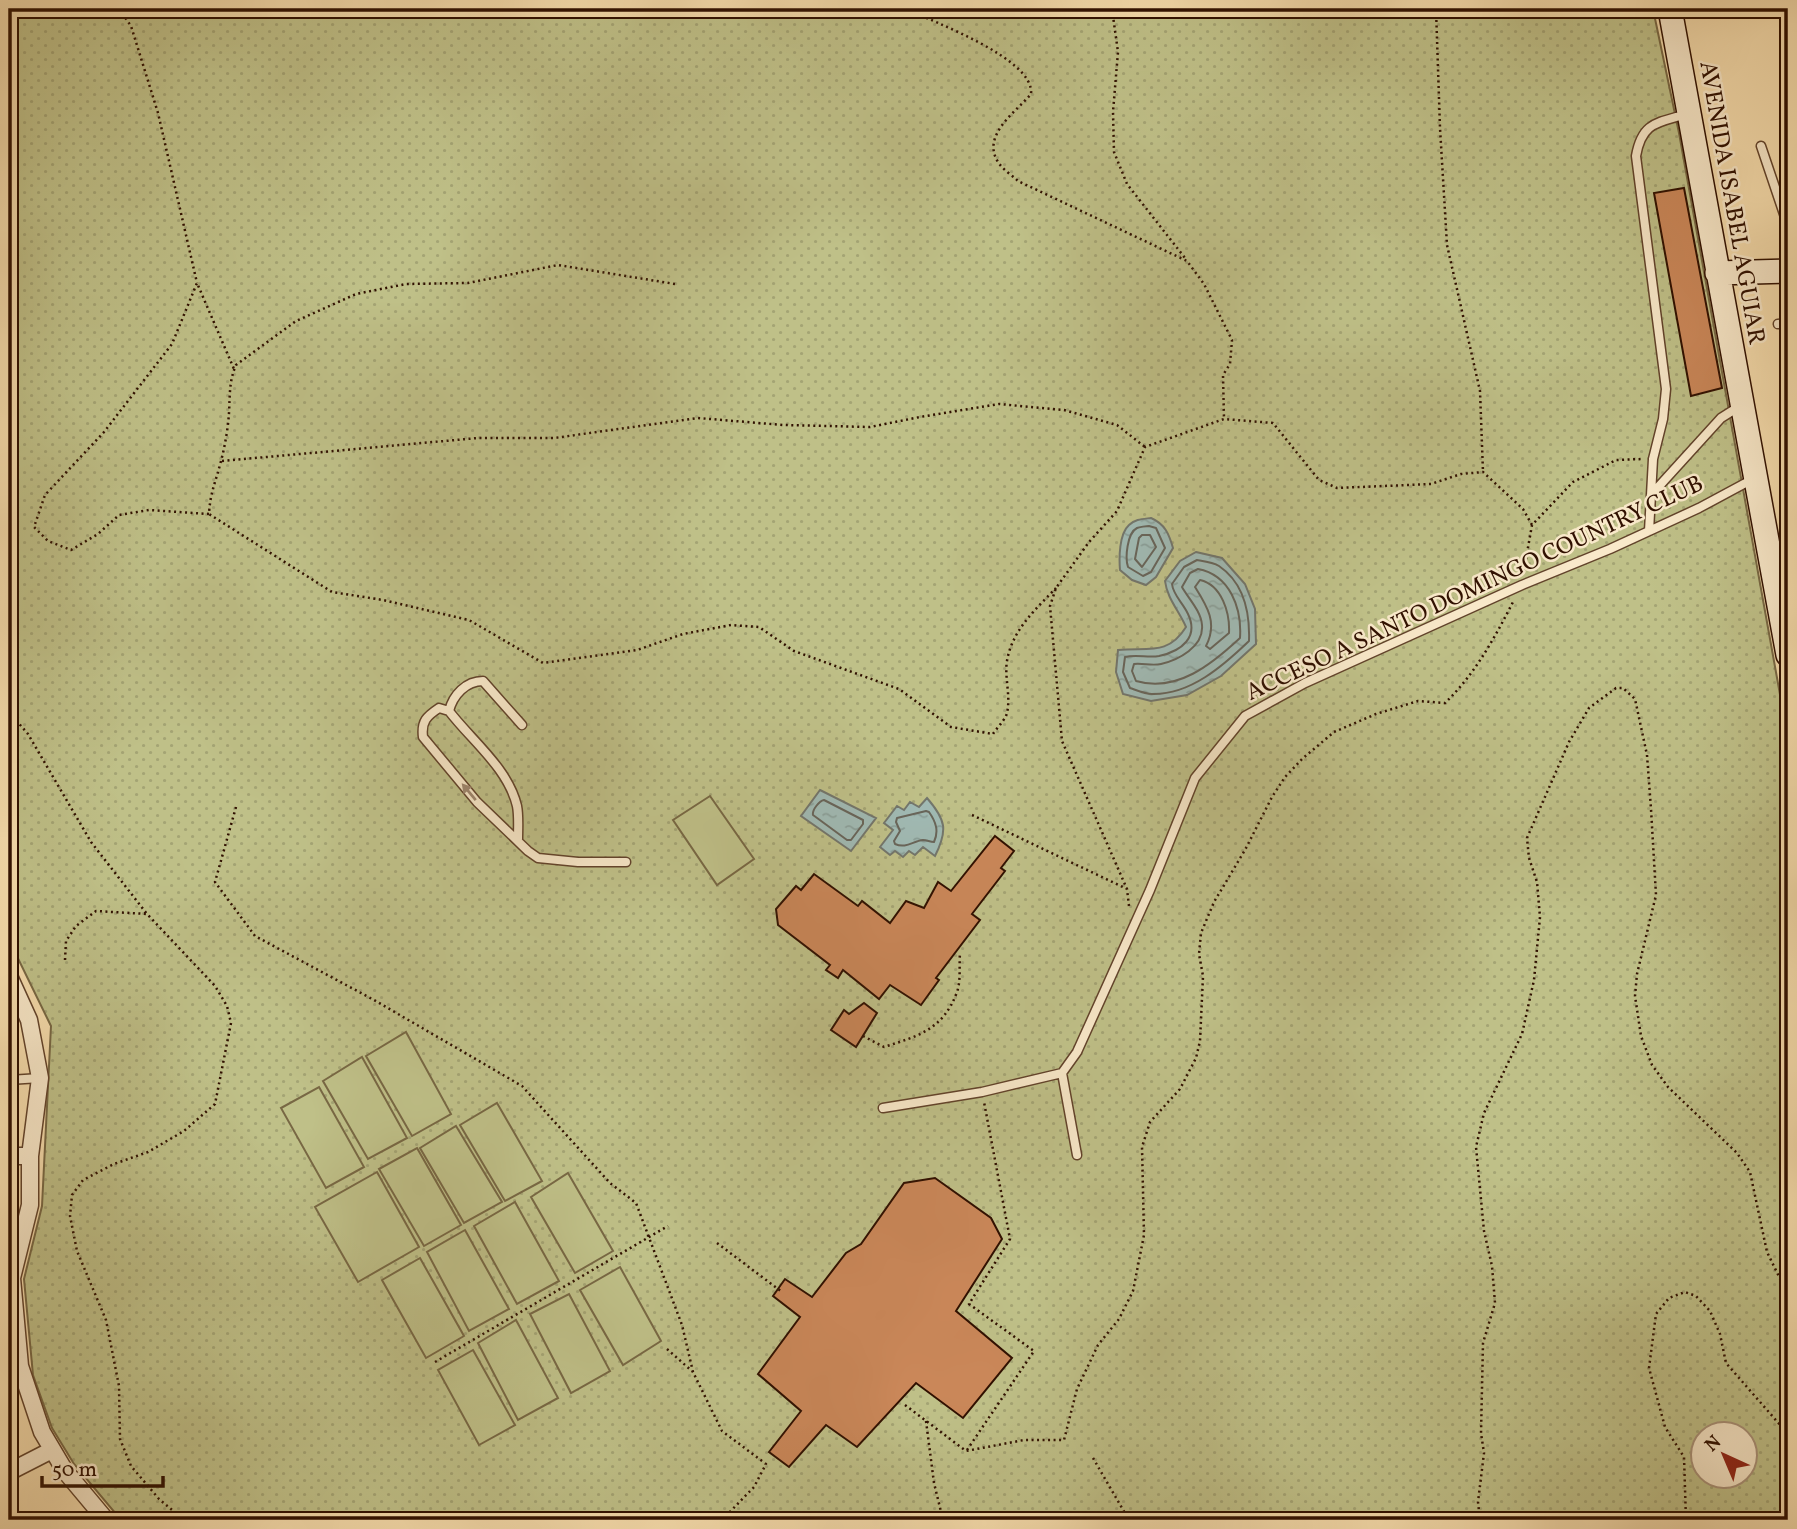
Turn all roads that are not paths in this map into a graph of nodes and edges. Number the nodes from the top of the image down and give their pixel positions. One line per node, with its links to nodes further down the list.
1 (1670, 9): 4 (main road, AVENIDA ISABEL AGUIAR)
2 (1732, 9): 3 (lane)
3 (1788, 10)
4 (1688, 114): 8 (main road, AVENIDA ISABEL AGUIAR); 13 (lane)
5 (1761, 146): 6 (lane)
6 (1788, 226)
7 (1788, 271): 8 (main road)
8 (1717, 273): 11 (main road, AVENIDA ISABEL AGUIAR)
9 (1788, 323): 10 (lane)
10 (1778, 324)
11 (1742, 405): 12 (main road, AVENIDA ISABEL AGUIAR); 13 (lane)
12 (1755, 478): 14 (lane, ACCESO A SANTO DOMINGO COUNTRY CLUB); 15 (main road, AVENIDA ISABEL AGUIAR)
13 (1651, 495): 14 (lane)
14 (1648, 531): 21 (lane, ACCESO A SANTO DOMINGO COUNTRY CLUB)
15 (1788, 655)
16 (449, 711): 17 (lane); 18 (lane); 18 (lane, one-way to 16)
17 (522, 725)
18 (517, 839): 19 (lane)
19 (626, 862)
20 (9, 976): 22 (street)
21 (1062, 1073): 24 (lane); 27 (lane)
22 (40, 1078): 23 (lane); 26 (street)
23 (9, 1080)
24 (883, 1108)
25 (9, 1156): 26 (street)
26 (30, 1156): 28 (street)
27 (1077, 1156)
28 (16, 1380): 29 (street)
29 (52, 1450): 30 (street); 31 (street)
30 (9, 1472)
31 (106, 1520)

